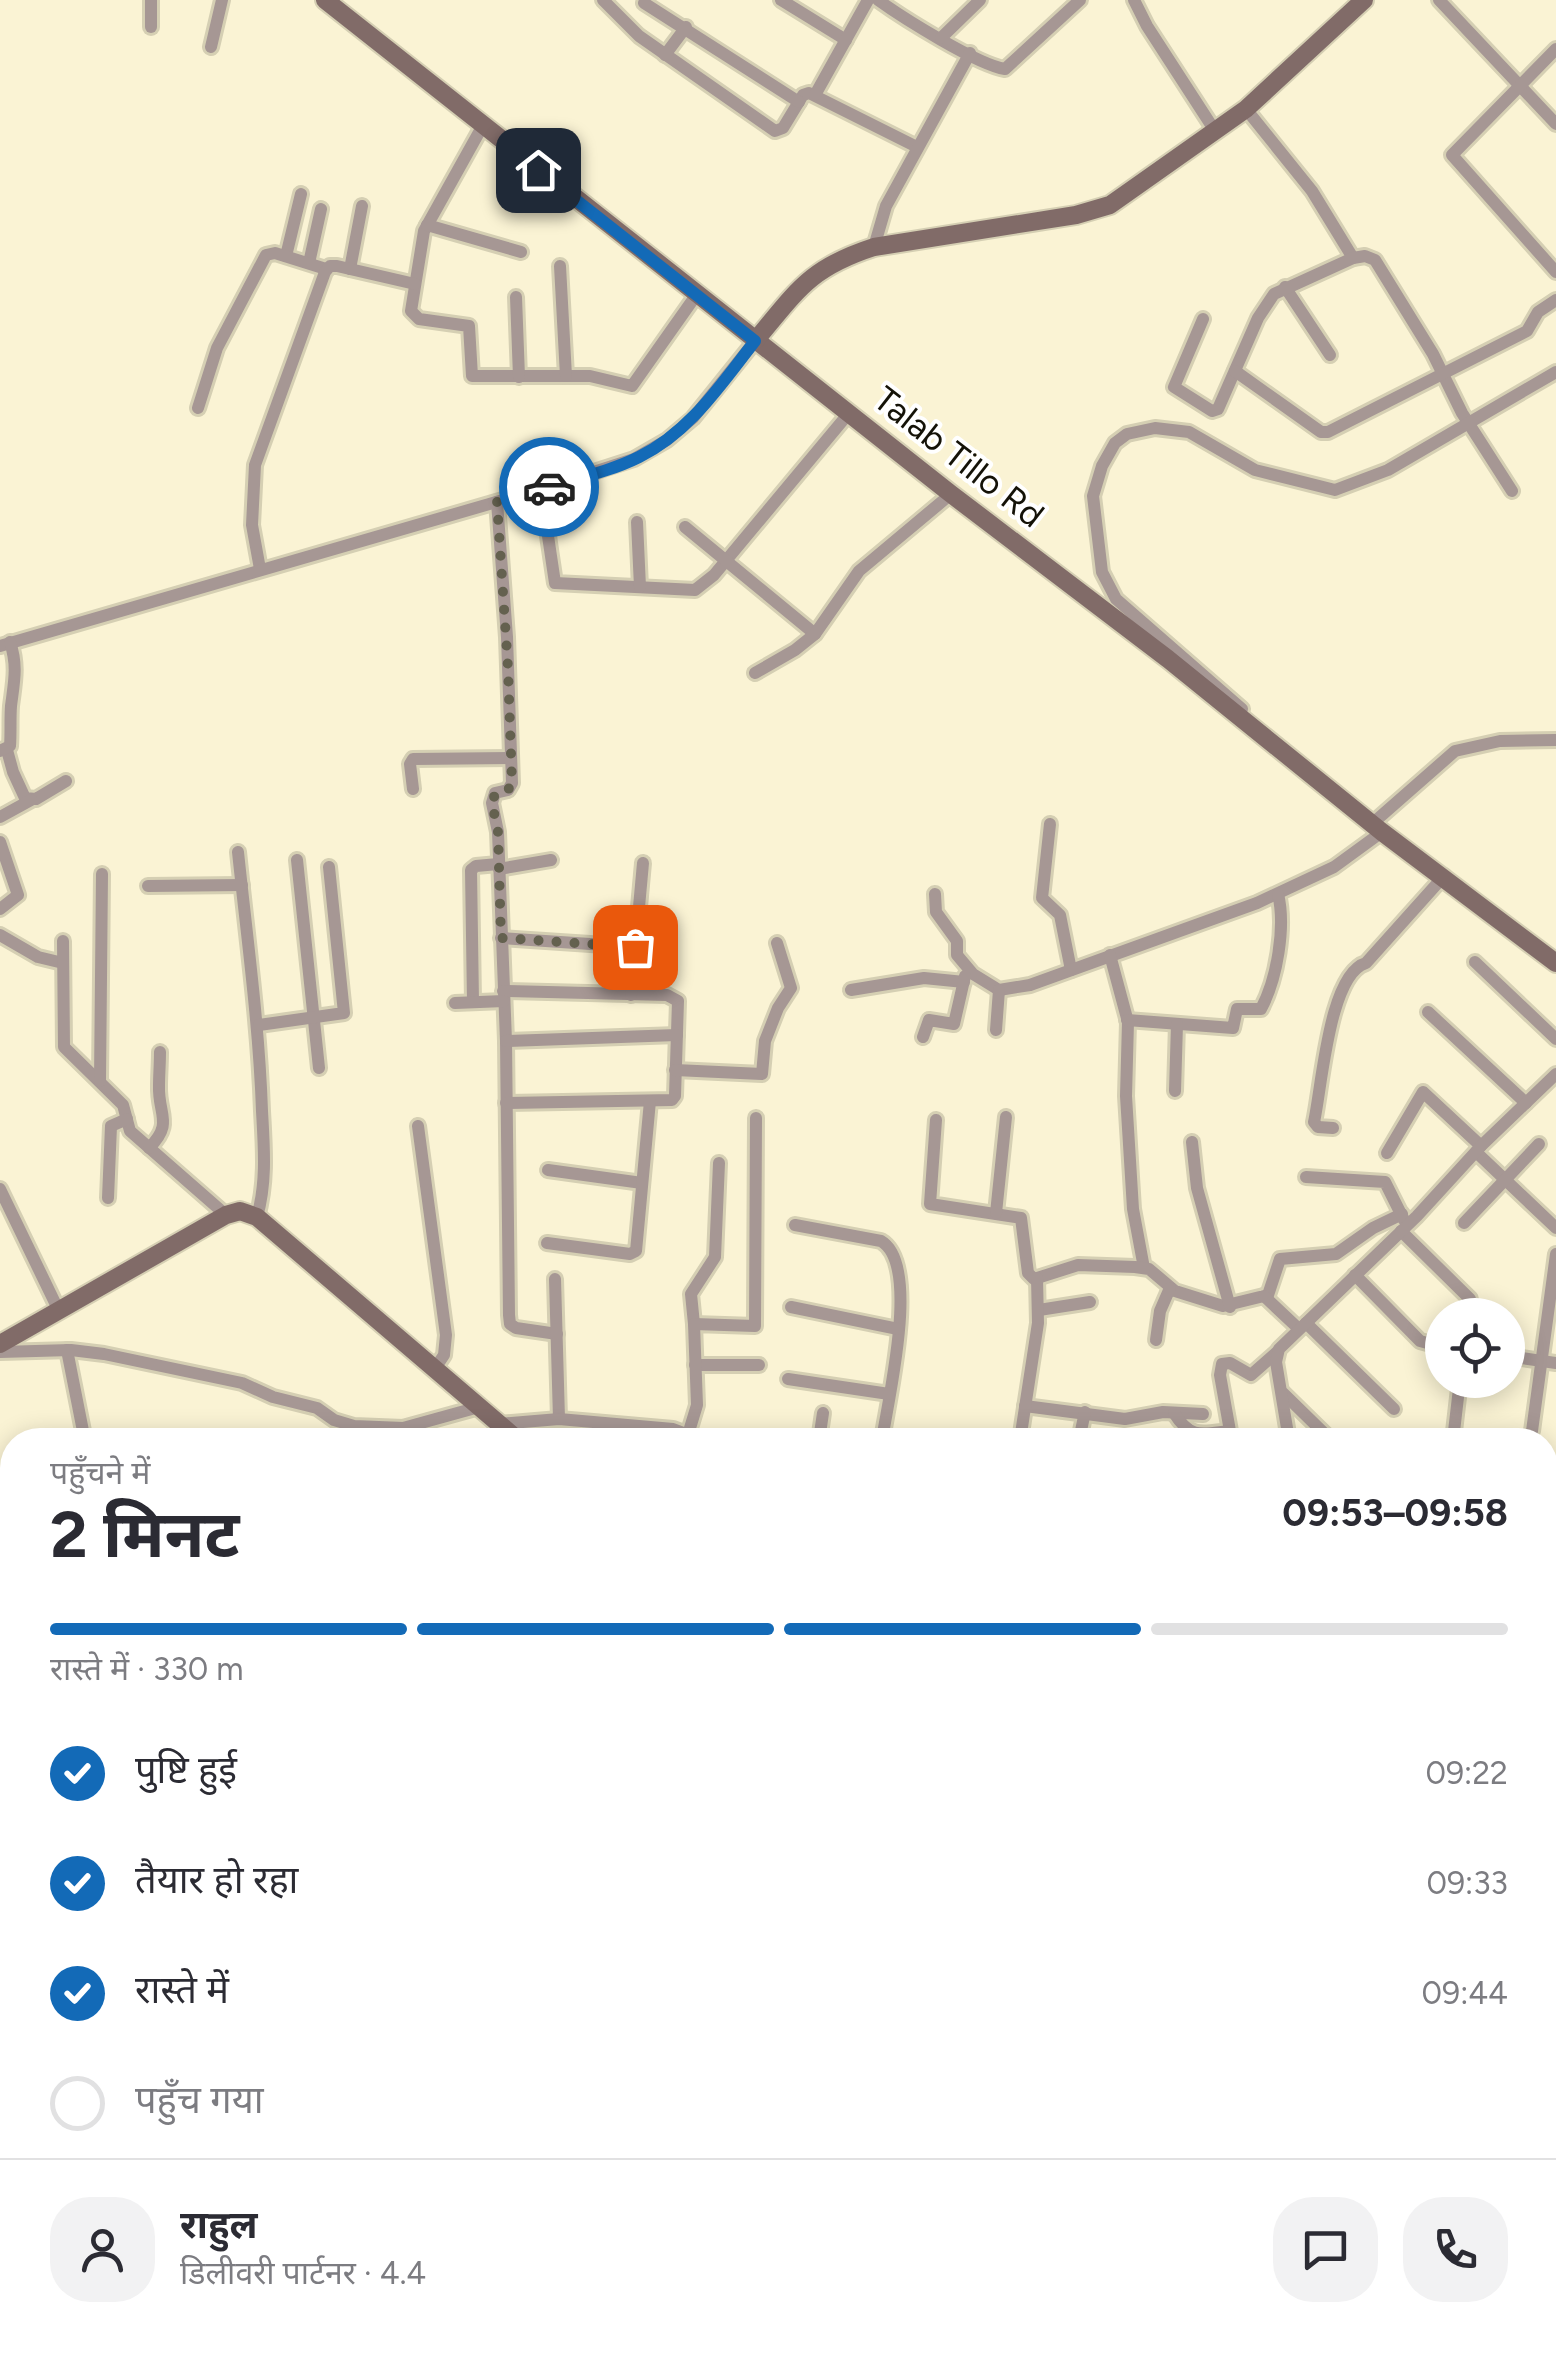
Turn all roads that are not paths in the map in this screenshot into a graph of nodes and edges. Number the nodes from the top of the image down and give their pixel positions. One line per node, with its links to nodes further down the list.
1 (151, 0): 15 (street)
2 (222, 0): 19 (street)
3 (325, 0): 28 (main road, Talab Tillo Rd)
4 (603, 0): 22 (street)
5 (780, 0): 18 (street)
6 (868, 0): 18 (street)
7 (878, 0): 14 (street)
8 (980, 0): 17 (street)
9 (1080, 0): 21 (street)
10 (1364, 0): 26 (main road)
11 (1439, 0): 23 (street)
12 (1138, 2): 29 (street)
13 (644, 3): 16 (street)
14 (896, 4): 17 (street)
15 (151, 27)
16 (686, 27): 22 (street); 25 (street)
17 (941, 38): 21 (street)
18 (846, 40): 24 (street)
19 (210, 47)
20 (1556, 49): 23 (street)
21 (970, 53): 30 (street)
22 (665, 54): 25 (street)
23 (1519, 85): 27 (street); 43 (street)
24 (814, 95): 25 (street); 30 (street)
25 (799, 102)
26 (1246, 109): 29 (main road); 38 (street)
27 (1556, 124)
28 (482, 127): 34 (street); 46 (main road, Talab Tillo Rd)
29 (1216, 131): 35 (main road)
30 (917, 147): 35 (street)
31 (301, 194): 37 (street)
32 (362, 206): 42 (street)
33 (321, 209): 39 (street)
34 (427, 226): 36 (street); 44 (street)
35 (874, 247): 50 (main road)
36 (522, 252)
37 (286, 256): 39 (street); 57 (street)
38 (1353, 258): 45 (street); 54 (street)
39 (308, 264): 41 (street)
40 (560, 266): 55 (street)
41 (326, 269): 42 (street); 67 (street)
42 (350, 269): 44 (street)
43 (1556, 272)
44 (415, 284): 56 (street)
45 (1285, 287): 51 (street); 52 (street)
46 (697, 294): 50 (main road, Talab Tillo Rd); 55 (street)
47 (516, 297): 56 (street)
48 (1556, 300): 54 (street)
49 (1204, 319): 52 (street)
50 (755, 341): 58 (main road, Talab Tillo Rd); 60 (street)
51 (1330, 356)
52 (1235, 371): 54 (street)
53 (1556, 372): 59 (street)
54 (1442, 373): 59 (street)
55 (566, 376): 56 (street)
56 (519, 377)
57 (198, 408)
58 (849, 413): 62 (main road, Talab Tillo Rd); 66 (street)
59 (1466, 418): 61 (street); 72 (street)
60 (541, 490): 63 (street); 68 (street)
61 (1512, 491)
62 (950, 494): 69 (street); 72 (main road, Talab Tillo Rd)
63 (497, 502): 67 (street); 75 (street)
64 (637, 522): 68 (street)
65 (684, 527): 66 (street)
66 (726, 560): 68 (street); 69 (street)
67 (260, 569): 70 (street)
68 (640, 587)
69 (815, 634): 71 (street)
70 (5, 644): 74 (street)
71 (756, 673)
72 (1266, 738): 81 (main road, Talab Tillo Rd)
73 (1556, 740): 81 (street)
74 (4, 750): 78 (street)
75 (511, 758): 77 (street); 87 (street)
76 (66, 781): 78 (street)
77 (413, 789)
78 (30, 800): 79 (street)
79 (0, 817)
80 (1050, 824): 105 (street)
81 (1377, 827): 90 (main road, Talab Tillo Rd); 94 (street)
82 (0, 842): 95 (street)
83 (238, 852): 91 (street)
84 (297, 860): 114 (street)
85 (550, 860): 87 (street)
86 (643, 863): 100 (street)
87 (498, 866): 97 (street); 111 (street)
88 (329, 867): 114 (street)
89 (102, 874): 127 (street)
90 (1444, 876): 104 (main road, Talab Tillo Rd); 137 (street)
91 (242, 884): 92 (street); 116 (street)
92 (148, 886)
93 (935, 894): 106 (street)
94 (1278, 894): 101 (street); 117 (street)
95 (0, 908)
96 (0, 935): 103 (street)
97 (501, 938): 100 (street); 110 (street)
98 (64, 941): 103 (street)
99 (777, 943): 125 (street)
100 (635, 947): 109 (street)
101 (1110, 956): 105 (street); 115 (street)
102 (1475, 962): 121 (street)
103 (63, 963): 127 (street)
104 (1556, 963)
105 (1071, 970): 108 (street)
106 (966, 975): 107 (street); 108 (street); 120 (street)
107 (851, 990)
108 (999, 990): 118 (street)
109 (631, 995): 110 (street); 119 (street)
110 (504, 996): 111 (street); 122 (street)
111 (472, 1002): 112 (street)
112 (456, 1003)
113 (1428, 1012): 129 (street)
114 (315, 1019): 116 (street); 124 (street)
115 (1127, 1020): 117 (street); 159 (street)
116 (259, 1024): 152 (street)
117 (1177, 1024): 128 (street)
118 (996, 1030)
119 (677, 1036): 122 (street); 125 (street)
120 (924, 1037)
121 (1556, 1039)
122 (506, 1041): 131 (street)
123 (160, 1052): 140 (street)
124 (319, 1068)
125 (675, 1070): 130 (street)
126 (1556, 1074): 129 (street)
127 (100, 1081): 134 (street)
128 (1175, 1091)
129 (1521, 1099): 141 (street)
130 (650, 1102): 131 (street); 147 (street)
131 (506, 1103): 174 (street)
132 (1006, 1117): 150 (street)
133 (756, 1118): 171 (street)
134 (127, 1119): 140 (street); 149 (street)
135 (936, 1120): 150 (street)
136 (418, 1126): 186 (street)
137 (1332, 1128)
138 (1192, 1142): 167 (street)
139 (1539, 1144): 146 (street)
140 (150, 1148): 151 (street)
141 (1479, 1149): 142 (street); 146 (street); 153 (street)
142 (1387, 1153)
143 (719, 1163): 171 (street)
144 (548, 1170): 147 (street)
145 (1306, 1177): 153 (street)
146 (1504, 1178): 154 (street); 156 (street)
147 (642, 1183): 157 (street)
148 (0, 1189): 169 (street)
149 (108, 1198)
150 (996, 1212): 161 (street)
151 (226, 1215): 152 (main road); 169 (main road)
152 (257, 1218): 186 (main road)
153 (1404, 1221): 160 (street); 164 (street); 165 (street)
154 (1464, 1223)
155 (795, 1226): 173 (street)
156 (1556, 1228)
157 (547, 1244)
158 (1556, 1254): 182 (street)
159 (1144, 1268): 161 (street); 163 (street)
160 (1355, 1275): 172 (street); 176 (street)
161 (1036, 1278): 170 (street)
162 (556, 1279): 174 (street)
163 (1170, 1288): 167 (street); 175 (street)
164 (1264, 1296): 167 (street); 172 (street)
165 (1469, 1298)
166 (1090, 1302): 170 (street)
167 (1230, 1307)
168 (791, 1308): 173 (street)
169 (58, 1309): 177 (main road)
170 (1039, 1310): 191 (street)
171 (694, 1324): 184 (street)
172 (1303, 1326): 180 (street); 193 (street)
173 (898, 1329): 189 (street)
174 (557, 1334): 198 (street)
175 (1156, 1340)
176 (1425, 1342)
177 (0, 1344)
178 (67, 1350): 179 (street); 192 (street); 200 (street)
179 (0, 1352)
180 (1277, 1352): 188 (street); 209 (street)
181 (1525, 1359): 182 (street)
182 (1540, 1361): 183 (street); 213 (street)
183 (1556, 1363)
184 (695, 1365): 185 (street); 203 (street)
185 (758, 1365)
186 (434, 1370): 192 (main road)
187 (788, 1379): 189 (street)
188 (1281, 1391): 210 (street); 211 (street)
189 (889, 1394): 205 (street)
190 (1458, 1398): 212 (street)
191 (1025, 1406): 194 (street); 206 (street)
192 (479, 1407): 199 (main road)
193 (1394, 1409)
194 (1085, 1412): 195 (street); 207 (street)
195 (1174, 1412): 197 (street); 208 (street)
196 (823, 1413): 204 (street)
197 (1203, 1414)
198 (559, 1419): 199 (street); 202 (street)
199 (499, 1424): 201 (main road)
200 (82, 1428)
201 (504, 1428)
202 (662, 1428)
203 (691, 1428)
204 (821, 1428)
205 (884, 1428)
206 (1022, 1428)
207 (1082, 1428)
208 (1184, 1428)
209 (1229, 1428)
210 (1287, 1428)
211 (1318, 1428)
212 (1454, 1428)
213 (1532, 1428)

